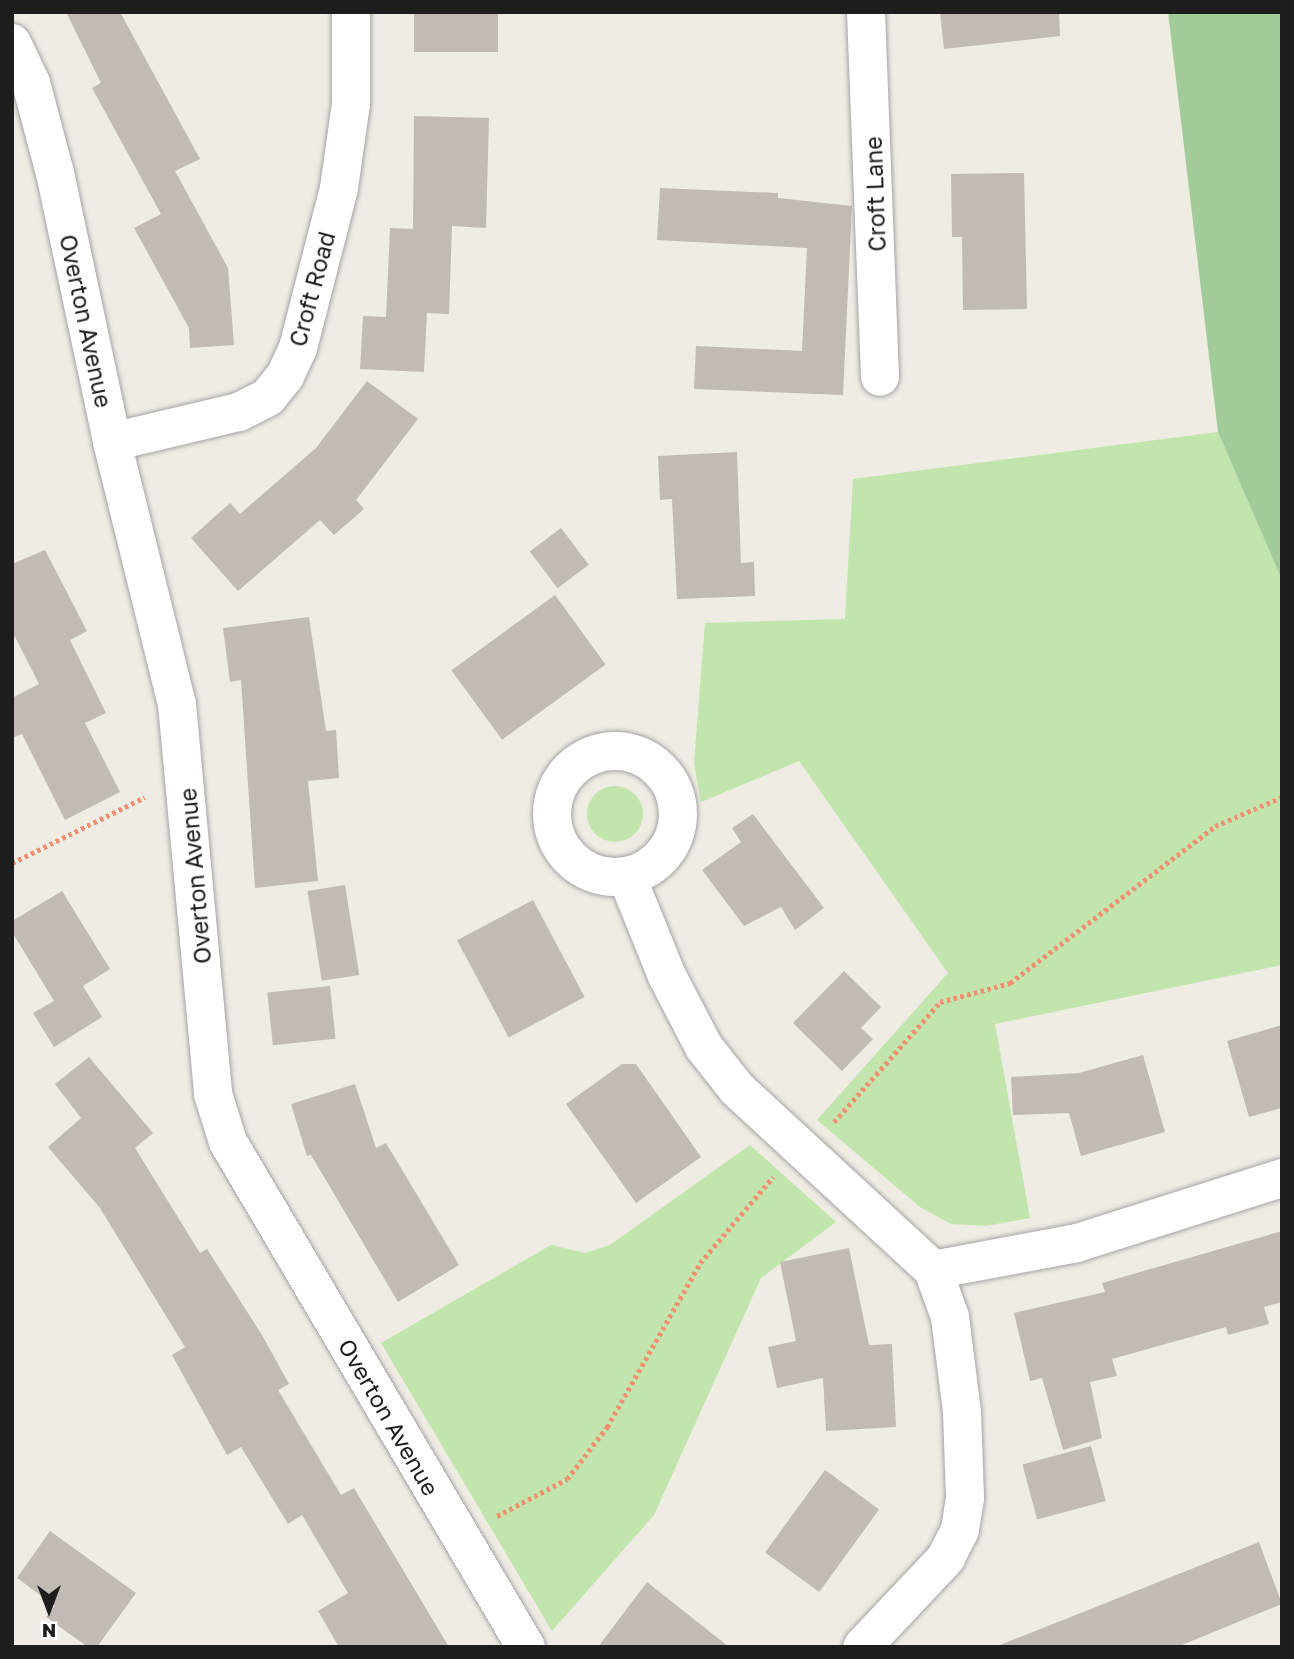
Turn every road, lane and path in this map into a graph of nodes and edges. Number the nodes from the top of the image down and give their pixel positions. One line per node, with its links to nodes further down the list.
1 (351, 12): 5 (street, Croft Road)
2 (866, 12): 4 (street, Croft Lane)
3 (12, 43): 5 (street, Overton Avenue)
4 (880, 377)
5 (112, 442): 6 (street, Overton Avenue)
6 (186, 777): 7 (path); 11 (street, Overton Avenue)
7 (12, 863)
8 (627, 877): 10 (street)
9 (1282, 1178): 10 (street)
10 (933, 1270): 12 (street)
11 (526, 1647)
12 (862, 1647)

